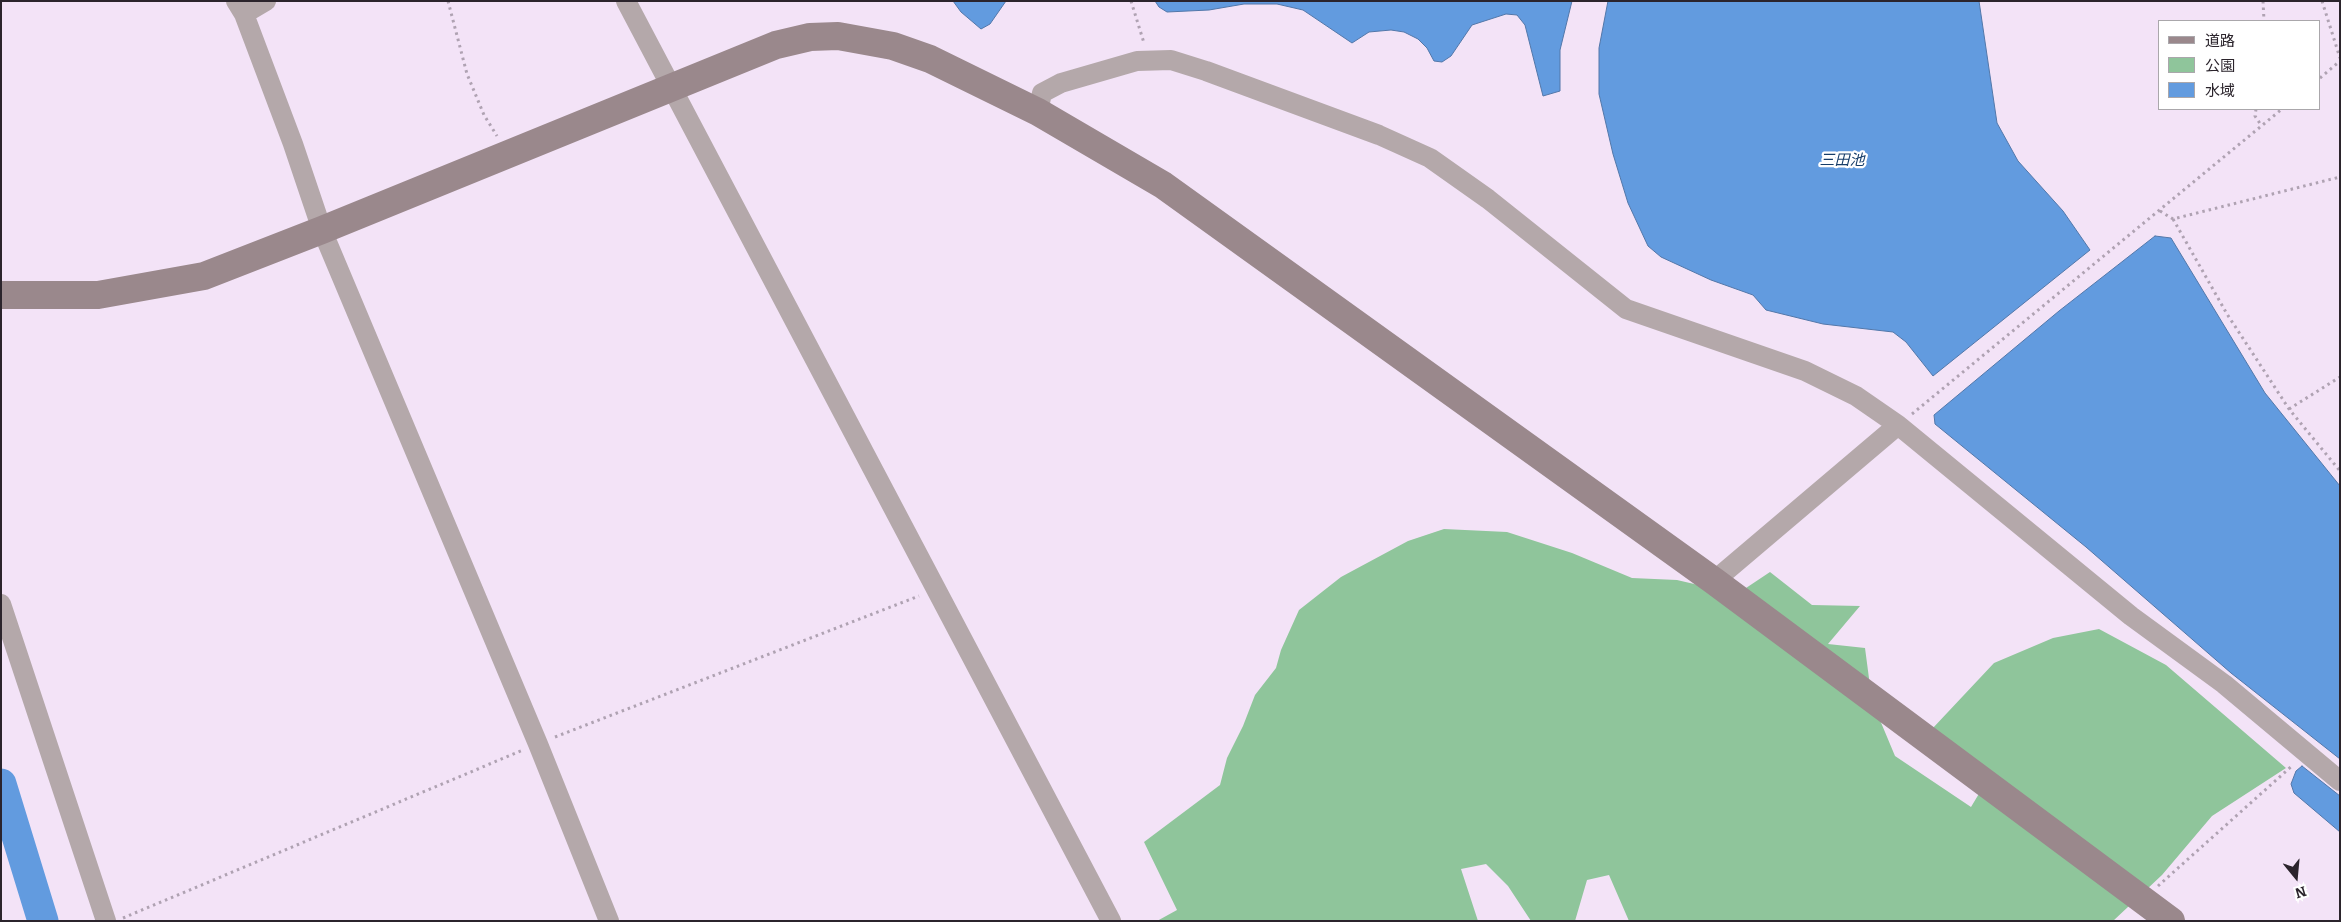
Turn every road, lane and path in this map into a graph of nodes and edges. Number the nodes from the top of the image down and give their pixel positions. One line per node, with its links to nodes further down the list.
1 (266, 1): 7 (street)
2 (448, 1): 17 (path)
3 (626, 1): 12 (street)
4 (1131, 1): 9 (path)
5 (2262, 1): 8 (path)
6 (2322, 1): 10 (path)
7 (240, 8): 21 (street)
8 (2264, 20)
9 (1150, 60): 15 (street); 25 (street)
10 (2340, 60): 11 (path)
11 (2321, 77)
12 (672, 86): 15 (street); 17 (street); 34 (street)
13 (2256, 110): 16 (path)
14 (2281, 110): 16 (path)
15 (1038, 112): 27 (street)
16 (2261, 125): 19 (path)
17 (508, 154): 21 (street)
18 (2340, 177): 20 (path)
19 (2160, 211): 20 (path); 25 (path)
20 (2173, 219): 24 (path)
21 (322, 230): 22 (street); 33 (street)
22 (1, 295)
23 (2340, 377): 24 (path)
24 (2289, 409): 26 (path)
25 (1898, 425): 27 (street); 29 (street)
26 (2340, 471)
27 (1714, 581): 31 (street)
28 (1, 604): 32 (street)
29 (2306, 752): 30 (street); 31 (path)
30 (2340, 781)
31 (2143, 901): 35 (street)
32 (106, 921)
33 (610, 921)
34 (1111, 921)
35 (2171, 921)

